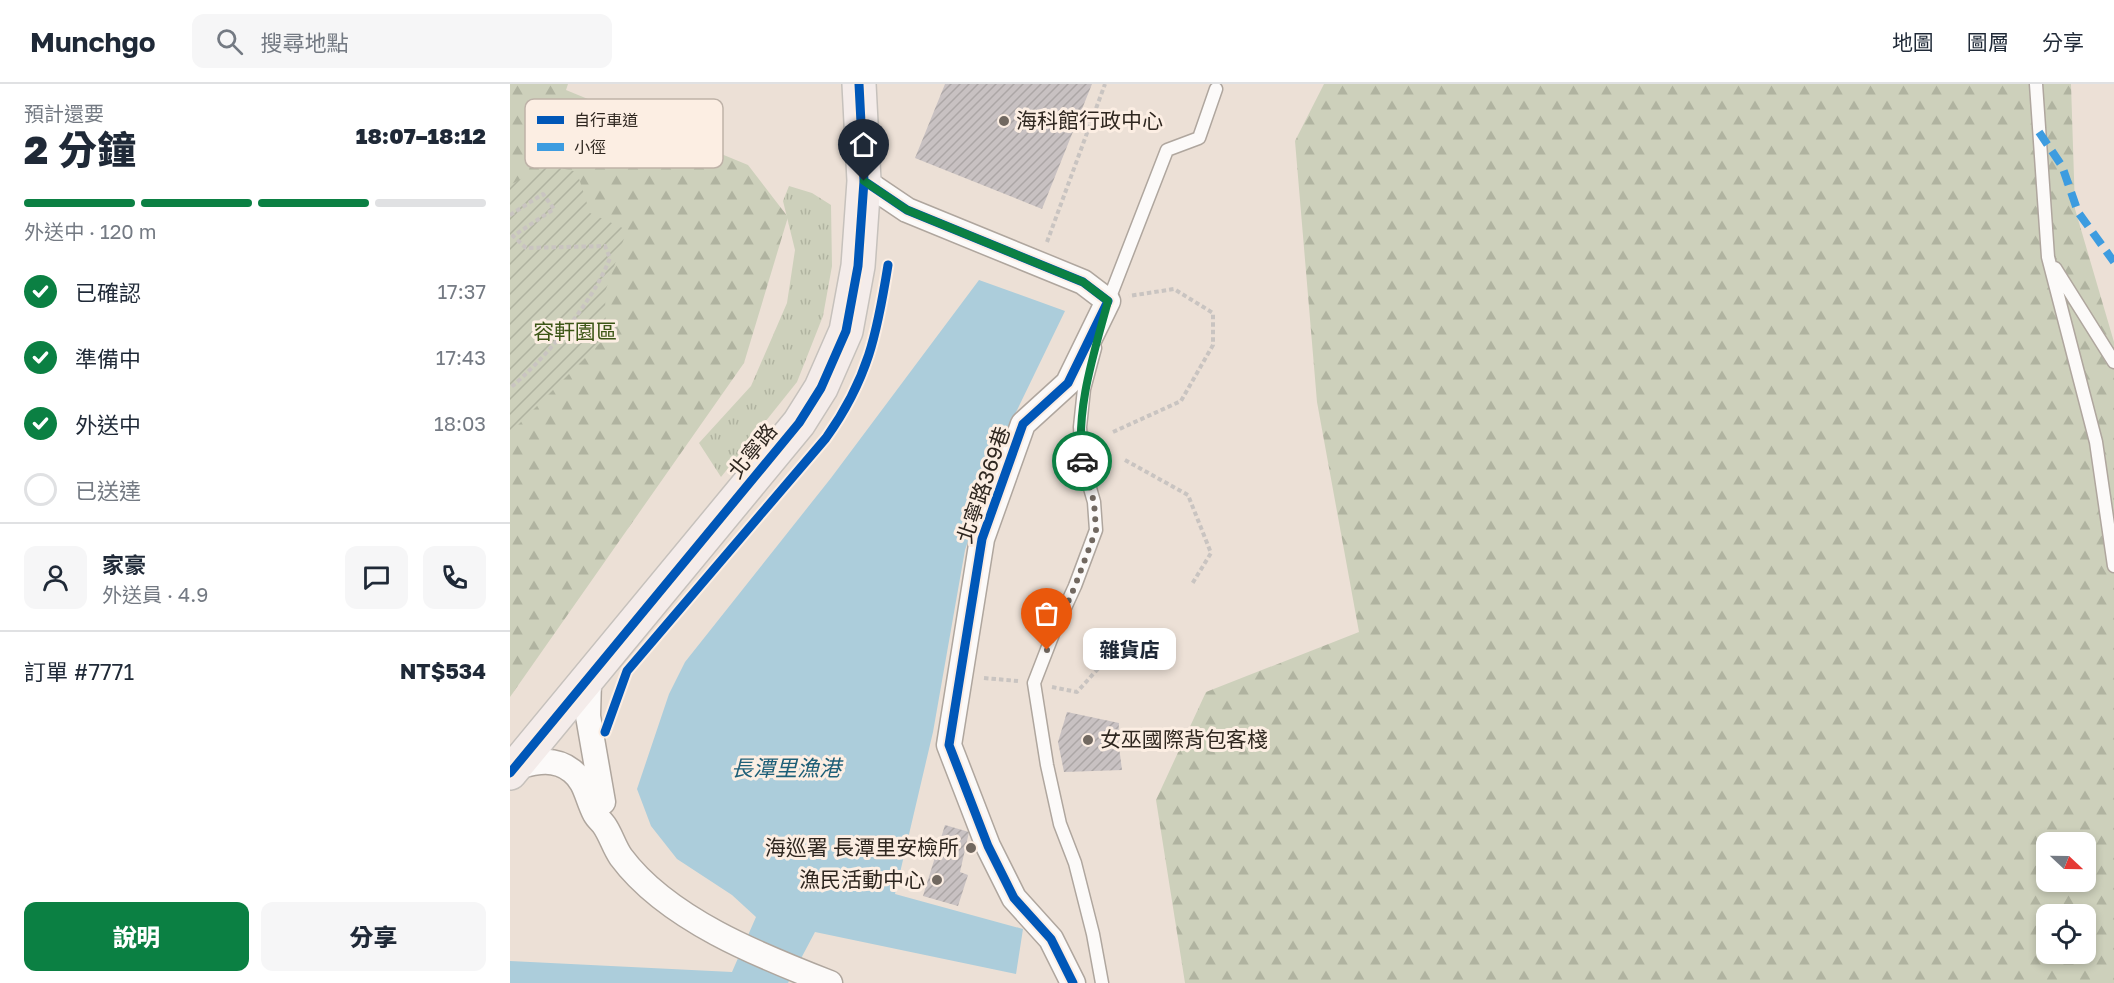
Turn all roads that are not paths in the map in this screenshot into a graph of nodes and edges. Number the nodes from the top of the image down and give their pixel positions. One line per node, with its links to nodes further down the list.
1 (859, 84): 4 (main road, 北寧路)
2 (2036, 84): 5 (lane)
3 (1216, 89): 6 (lane)
4 (864, 181): 6 (street); 9 (main road, 北寧路)
5 (2048, 257): 7 (lane); 8 (lane)
6 (1108, 301): 13 (street, 北寧路369巷); 14 (lane)
7 (2114, 362)
8 (2114, 566)
9 (589, 680): 10 (main road, 北寧路); 11 (street)
10 (513, 770): 11 (street)
11 (604, 825): 12 (street)
12 (830, 983)
13 (1073, 983)
14 (1102, 983)

